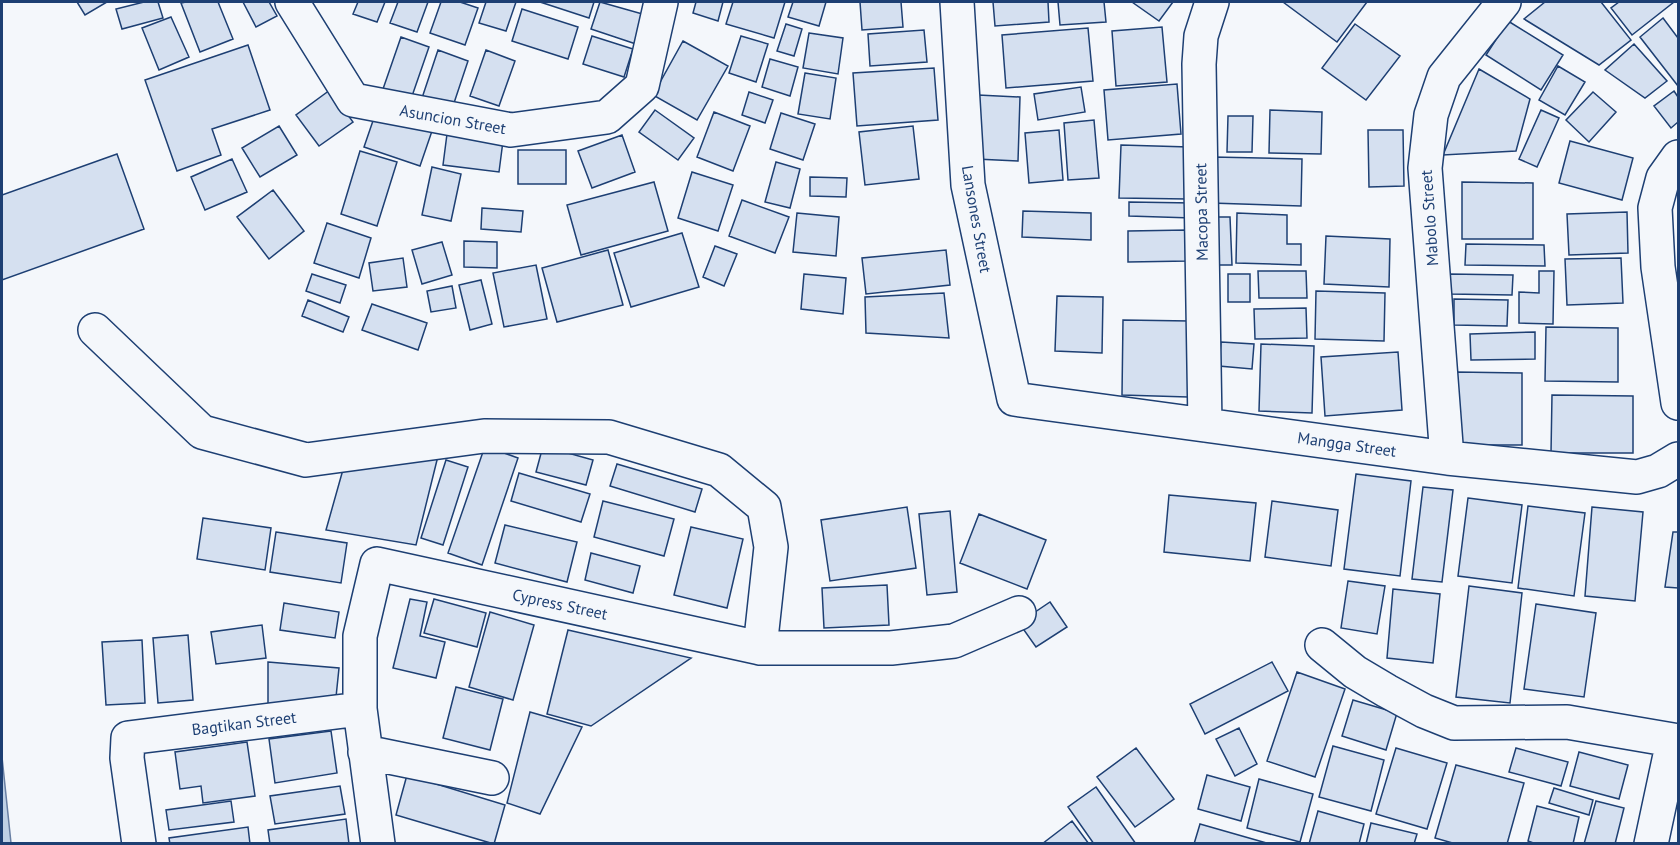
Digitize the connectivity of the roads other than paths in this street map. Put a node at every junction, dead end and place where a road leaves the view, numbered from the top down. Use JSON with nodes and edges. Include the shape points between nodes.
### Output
{"nodes":[{"id":1,"x":292,"y":2,"type":"edge"},
{"id":2,"x":661,"y":2,"type":"edge"},
{"id":3,"x":957,"y":2,"type":"edge"},
{"id":4,"x":1212,"y":2,"type":"edge"},
{"id":5,"x":1504,"y":2,"type":"edge"},
{"id":6,"x":1678,"y":157,"type":"edge"},
{"id":7,"x":95,"y":330,"type":"dead end"},
{"id":8,"x":1014,"y":399,"type":"joint"},
{"id":9,"x":1678,"y":403,"type":"edge"},
{"id":10,"x":1205,"y":425,"type":"junction"},
{"id":11,"x":1447,"y":458,"type":"junction"},
{"id":12,"x":1678,"y":459,"type":"edge"},
{"id":13,"x":1019,"y":613,"type":"dead end"},
{"id":14,"x":1322,"y":645,"type":"dead end"},
{"id":15,"x":760,"y":648,"type":"junction"},
{"id":16,"x":360,"y":709,"type":"junction"},
{"id":17,"x":1676,"y":741,"type":"edge"},
{"id":18,"x":364,"y":752,"type":"junction"},
{"id":19,"x":492,"y":778,"type":"dead end"},
{"id":20,"x":139,"y":843,"type":"edge"},
{"id":21,"x":378,"y":843,"type":"edge"},
{"id":22,"x":1651,"y":843,"type":"edge"}],
"edges":[{"from":1,"to":2,"type":"street","name":"Asuncion Street","via":[[353,100],[511,130],[607,117],[642,86]]},
{"from":3,"to":8,"type":"street","name":"Lansones Street","via":[[968,185]]},
{"from":4,"to":10,"type":"street","name":"Macopa Street","via":[[1201,36],[1199,64]]},
{"from":5,"to":11,"type":"street","name":"Mabolo Street","via":[[1444,77],[1431,115],[1425,168]]},
{"from":6,"to":9,"type":"street","via":[[1663,178],[1655,208],[1658,267]]},
{"from":7,"to":15,"type":"street","via":[[202,432],[306,460],[484,436],[609,437],[718,470],[764,507],[771,547]]},
{"from":8,"to":10,"type":"street","name":"Mangga Street"},
{"from":10,"to":11,"type":"street","name":"Mangga Street"},
{"from":11,"to":12,"type":"street","name":"Mangga Street","via":[[1637,477]]},
{"from":13,"to":15,"type":"street","name":"Cypress Street","via":[[954,641],[891,648]]},
{"from":14,"to":17,"type":"street","via":[[1387,691],[1454,723],[1567,722]]},
{"from":15,"to":16,"type":"street","name":"Cypress Street","via":[[377,564],[360,636]]},
{"from":16,"to":18,"type":"street","name":"Cypress Street"},
{"from":16,"to":20,"type":"street","name":"Bagtikan Street","via":[[128,738],[127,758]]},
{"from":17,"to":22,"type":"street"},
{"from":18,"to":19,"type":"street"},
{"from":18,"to":21,"type":"street","name":"Cypress Street"}]}
